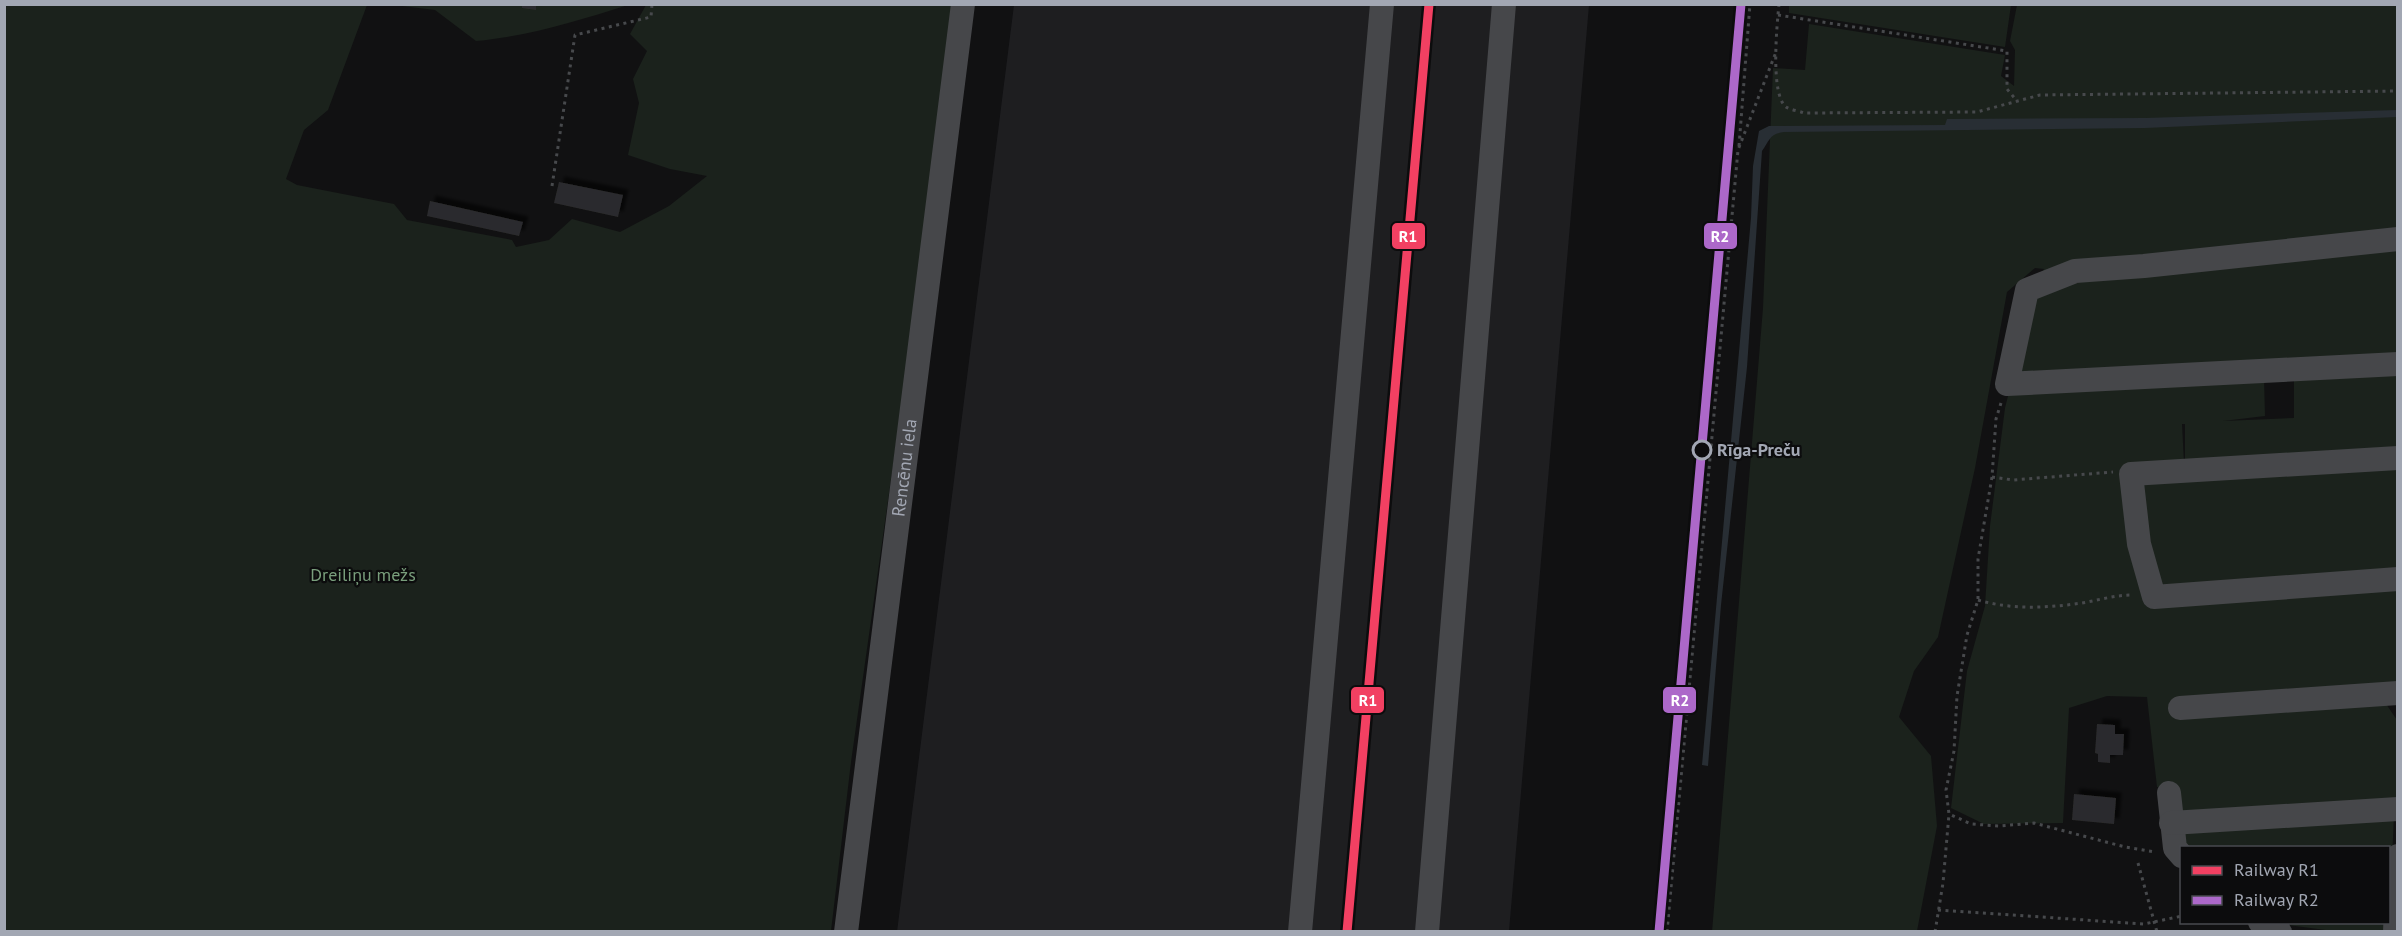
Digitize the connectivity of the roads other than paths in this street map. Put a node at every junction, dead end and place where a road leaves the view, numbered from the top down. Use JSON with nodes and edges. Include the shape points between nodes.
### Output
{"nodes":[{"id":1,"x":963,"y":4,"type":"edge"},
{"id":2,"x":1382,"y":4,"type":"edge"},
{"id":3,"x":1504,"y":4,"type":"edge"},
{"id":4,"x":2397,"y":239,"type":"edge"},
{"id":5,"x":2397,"y":364,"type":"edge"},
{"id":6,"x":2397,"y":458,"type":"edge"},
{"id":7,"x":2397,"y":579,"type":"edge"},
{"id":8,"x":2397,"y":693,"type":"edge"},
{"id":9,"x":2181,"y":708,"type":"dead end"},
{"id":10,"x":2169,"y":793,"type":"dead end"},
{"id":11,"x":2397,"y":809,"type":"edge"},
{"id":12,"x":2171,"y":823,"type":"junction"},
{"id":13,"x":2178,"y":852,"type":"edge"},
{"id":14,"x":2397,"y":856,"type":"edge"},
{"id":15,"x":2264,"y":924,"type":"edge"},
{"id":16,"x":846,"y":932,"type":"edge"},
{"id":17,"x":1300,"y":932,"type":"edge"},
{"id":18,"x":1427,"y":932,"type":"edge"},
{"id":19,"x":2280,"y":932,"type":"edge"},
{"id":20,"x":2396,"y":932,"type":"edge"}],
"edges":[{"from":1,"to":16,"type":"street","name":"Rencēnu iela"},
{"from":2,"to":17,"type":"street"},
{"from":3,"to":18,"type":"street"},
{"from":4,"to":5,"type":"street","via":[[2075,271],[2027,290],[2007,384]]},
{"from":6,"to":7,"type":"street","via":[[2131,474],[2139,544],[2154,597]]},
{"from":8,"to":9,"type":"street"},
{"from":10,"to":12,"type":"street"},
{"from":11,"to":12,"type":"street"},
{"from":12,"to":13,"type":"street"},
{"from":14,"to":20,"type":"street"},
{"from":15,"to":19,"type":"street"}]}
